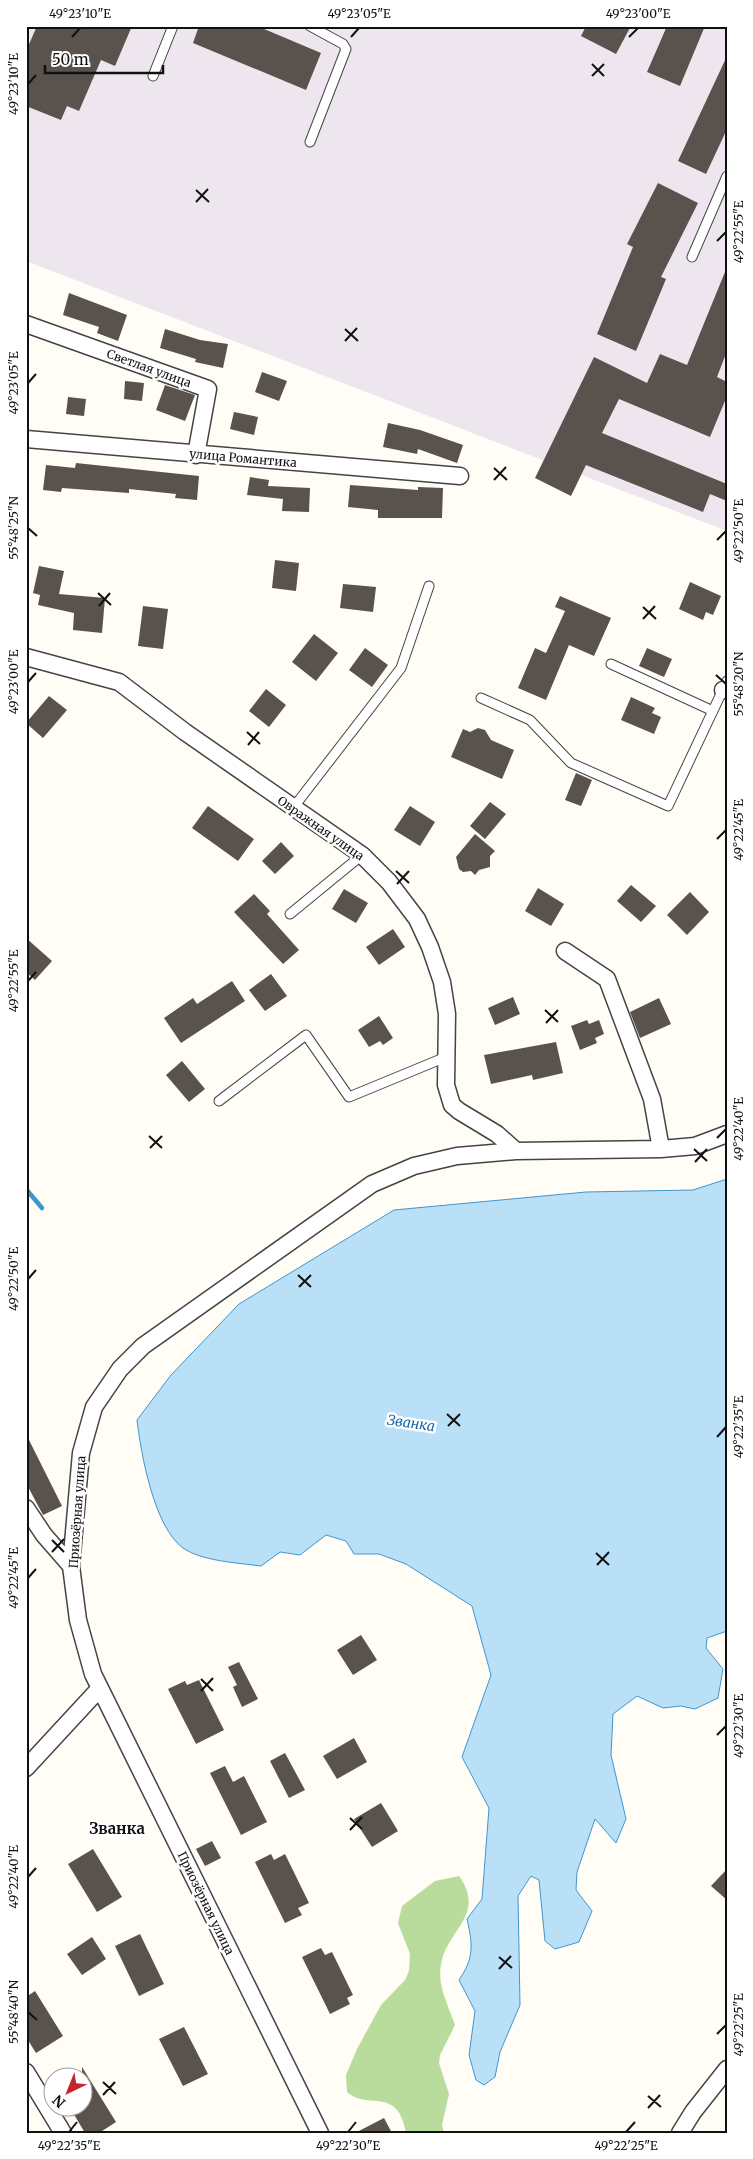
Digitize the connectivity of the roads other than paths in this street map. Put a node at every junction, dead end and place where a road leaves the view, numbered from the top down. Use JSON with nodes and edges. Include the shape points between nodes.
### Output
{"nodes":[{"id":1,"x":173,"y":26,"type":"edge"},
{"id":2,"x":310,"y":26,"type":"edge"},
{"id":3,"x":153,"y":76,"type":"dead end"},
{"id":4,"x":310,"y":142,"type":"dead end"},
{"id":5,"x":727,"y":176,"type":"edge"},
{"id":6,"x":692,"y":257,"type":"dead end"},
{"id":7,"x":26,"y":324,"type":"edge"},
{"id":8,"x":26,"y":440,"type":"edge"},
{"id":9,"x":196,"y":455,"type":"junction"},
{"id":10,"x":460,"y":476,"type":"dead end"},
{"id":11,"x":429,"y":586,"type":"dead end"},
{"id":12,"x":26,"y":658,"type":"edge"},
{"id":13,"x":611,"y":664,"type":"dead end"},
{"id":14,"x":725,"y":687,"type":"edge"},
{"id":15,"x":481,"y":698,"type":"dead end"},
{"id":16,"x":713,"y":711,"type":"junction"},
{"id":17,"x":293,"y":808,"type":"junction"},
{"id":18,"x":362,"y":855,"type":"junction"},
{"id":19,"x":290,"y":914,"type":"dead end"},
{"id":20,"x":565,"y":951,"type":"dead end"},
{"id":21,"x":446,"y":1057,"type":"junction"},
{"id":22,"x":219,"y":1101,"type":"dead end"},
{"id":23,"x":727,"y":1134,"type":"edge"},
{"id":24,"x":661,"y":1149,"type":"junction"},
{"id":25,"x":516,"y":1151,"type":"junction"},
{"id":26,"x":26,"y":1508,"type":"edge"},
{"id":27,"x":71,"y":1566,"type":"junction"},
{"id":28,"x":100,"y":1688,"type":"junction"},
{"id":29,"x":26,"y":1768,"type":"edge"},
{"id":30,"x":727,"y":2070,"type":"edge"},
{"id":31,"x":26,"y":2072,"type":"edge"},
{"id":32,"x":63,"y":2133,"type":"edge"},
{"id":33,"x":320,"y":2133,"type":"edge"},
{"id":34,"x":680,"y":2133,"type":"edge"}],
"edges":[{"from":1,"to":3,"type":"lane"},
{"from":2,"to":4,"type":"lane","via":[[343,44],[346,49]]},
{"from":5,"to":6,"type":"lane"},
{"from":7,"to":9,"type":"street","name":"Светлая улица","via":[[208,389]]},
{"from":8,"to":9,"type":"street","name":"улица Романтика"},
{"from":9,"to":10,"type":"street","name":"улица Романтика"},
{"from":11,"to":17,"type":"lane","via":[[401,668]]},
{"from":12,"to":17,"type":"street","name":"Овражная улица","via":[[119,682]]},
{"from":13,"to":16,"type":"lane"},
{"from":14,"to":16,"type":"lane"},
{"from":15,"to":16,"type":"lane","via":[[530,720],[571,763],[668,806]]},
{"from":17,"to":18,"type":"street","name":"Овражная улица"},
{"from":18,"to":19,"type":"lane"},
{"from":18,"to":21,"type":"street","name":"Овражная улица","via":[[389,882],[430,946],[442,982],[447,1014]]},
{"from":20,"to":24,"type":"street","via":[[607,979],[652,1099]]},
{"from":21,"to":22,"type":"lane","via":[[349,1097],[306,1035]]},
{"from":21,"to":25,"type":"street","name":"Овражная улица","via":[[446,1085],[452,1104]]},
{"from":23,"to":24,"type":"street","name":"Приозёрная улица","via":[[695,1146]]},
{"from":24,"to":25,"type":"street","name":"Приозёрная улица"},
{"from":25,"to":27,"type":"street","name":"Приозёрная улица","via":[[457,1156],[414,1166],[372,1184],[143,1346],[120,1369],[94,1407],[81,1453]]},
{"from":26,"to":27,"type":"street"},
{"from":27,"to":28,"type":"street","name":"Приозёрная улица","via":[[78,1620]]},
{"from":28,"to":29,"type":"street"},
{"from":28,"to":33,"type":"street","name":"Приозёрная улица"},
{"from":30,"to":34,"type":"street"},
{"from":31,"to":32,"type":"street"}]}
